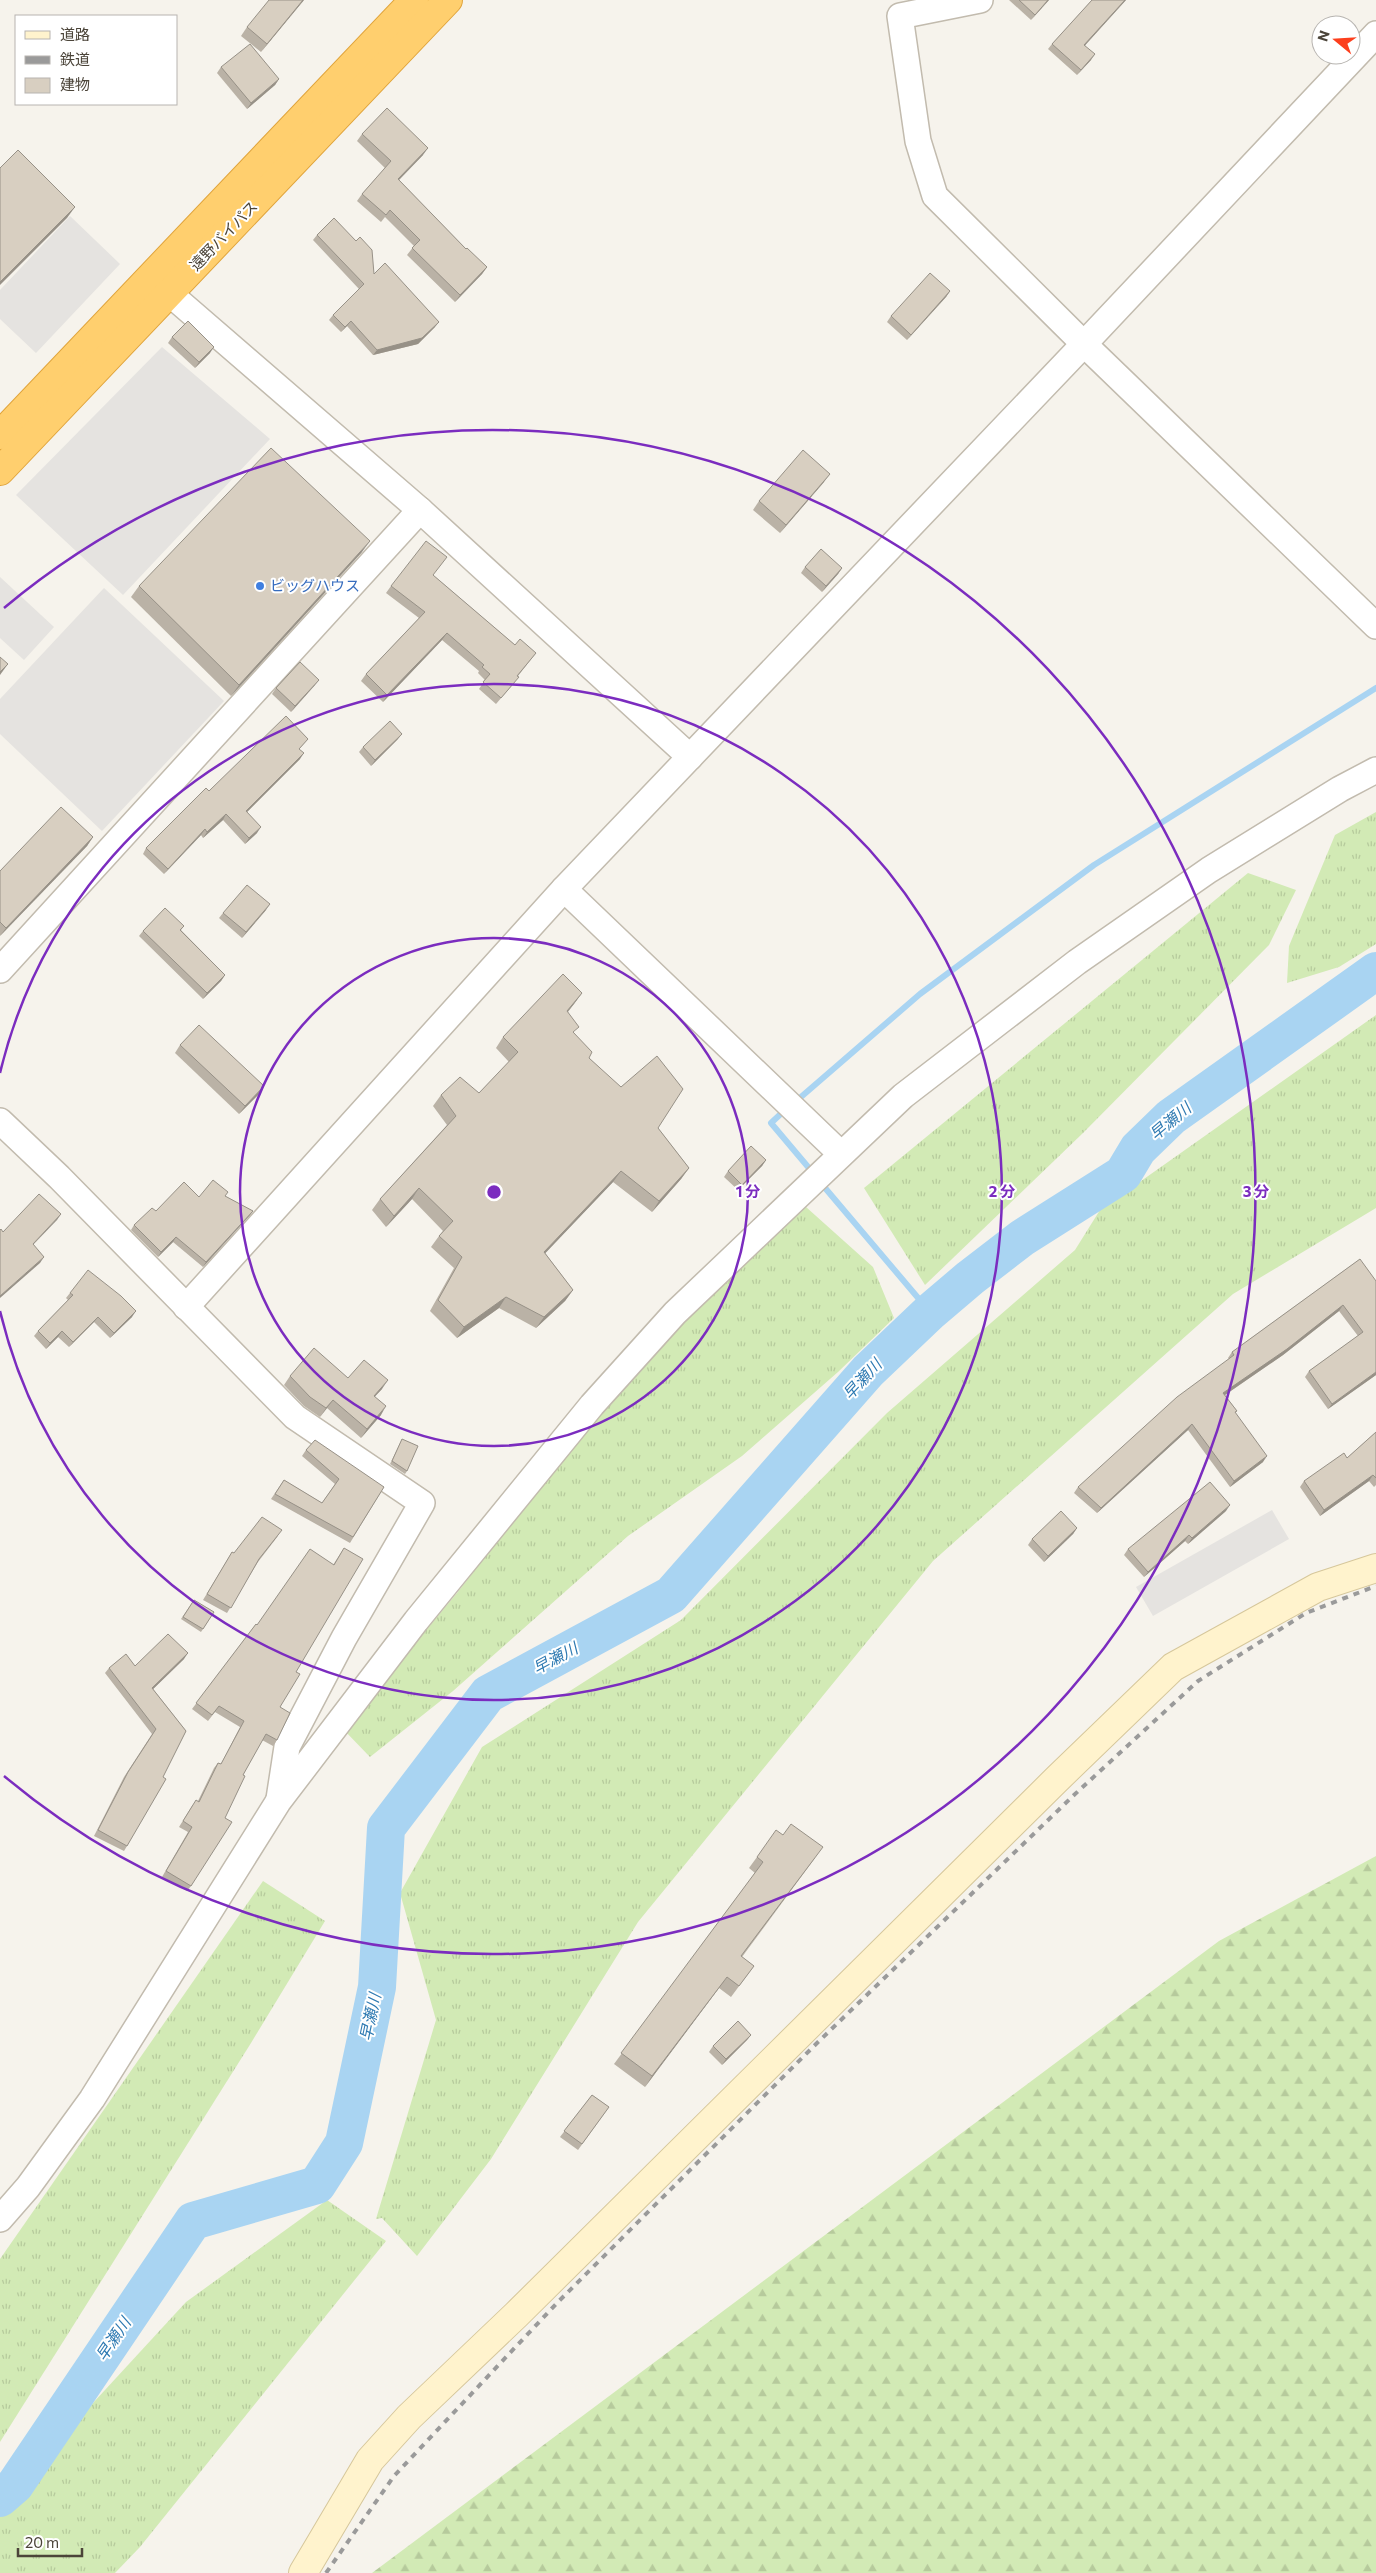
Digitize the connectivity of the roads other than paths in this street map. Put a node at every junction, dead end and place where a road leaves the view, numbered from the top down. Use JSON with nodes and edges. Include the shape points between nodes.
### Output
{"nodes":[{"id":1,"x":414,"y":0,"type":"edge"},
{"id":2,"x":448,"y":0,"type":"edge"},
{"id":3,"x":980,"y":0,"type":"edge"},
{"id":4,"x":1376,"y":34,"type":"edge"},
{"id":5,"x":169,"y":294,"type":"junction"},
{"id":6,"x":1084,"y":344,"type":"junction"},
{"id":7,"x":0,"y":435,"type":"edge"},
{"id":8,"x":0,"y":471,"type":"edge"},
{"id":9,"x":420,"y":510,"type":"junction"},
{"id":10,"x":1376,"y":626,"type":"edge"},
{"id":11,"x":690,"y":757,"type":"junction"},
{"id":12,"x":1376,"y":770,"type":"edge"},
{"id":13,"x":564,"y":889,"type":"junction"},
{"id":14,"x":0,"y":970,"type":"edge"},
{"id":15,"x":0,"y":1121,"type":"edge"},
{"id":16,"x":841,"y":1154,"type":"junction"},
{"id":17,"x":186,"y":1307,"type":"junction"},
{"id":18,"x":1376,"y":1568,"type":"edge"},
{"id":19,"x":278,"y":1802,"type":"junction"},
{"id":20,"x":0,"y":2219,"type":"edge"},
{"id":21,"x":303,"y":2573,"type":"edge"}],
"edges":[{"from":1,"to":7,"type":"highway","name":"遠野バイパス"},
{"from":2,"to":5,"type":"highway","name":"遠野バイパス"},
{"from":3,"to":6,"type":"street","via":[[900,16],[918,141],[935,196]]},
{"from":4,"to":6,"type":"street"},
{"from":5,"to":8,"type":"highway","name":"遠野バイパス"},
{"from":5,"to":9,"type":"street"},
{"from":6,"to":10,"type":"street"},
{"from":6,"to":11,"type":"street"},
{"from":9,"to":11,"type":"street"},
{"from":9,"to":14,"type":"street"},
{"from":11,"to":13,"type":"street"},
{"from":12,"to":16,"type":"street","via":[[1209,870],[1077,962],[903,1096]]},
{"from":13,"to":16,"type":"street"},
{"from":13,"to":17,"type":"street"},
{"from":15,"to":17,"type":"street"},
{"from":16,"to":19,"type":"street","via":[[675,1313],[592,1405],[416,1621]]},
{"from":17,"to":19,"type":"street","via":[[295,1417],[422,1503],[344,1638],[288,1747]]},
{"from":18,"to":21,"type":"street","via":[[1318,1587],[1173,1667],[409,2417],[370,2460]]},
{"from":19,"to":20,"type":"street","via":[[92,2099],[28,2187]]}]}
